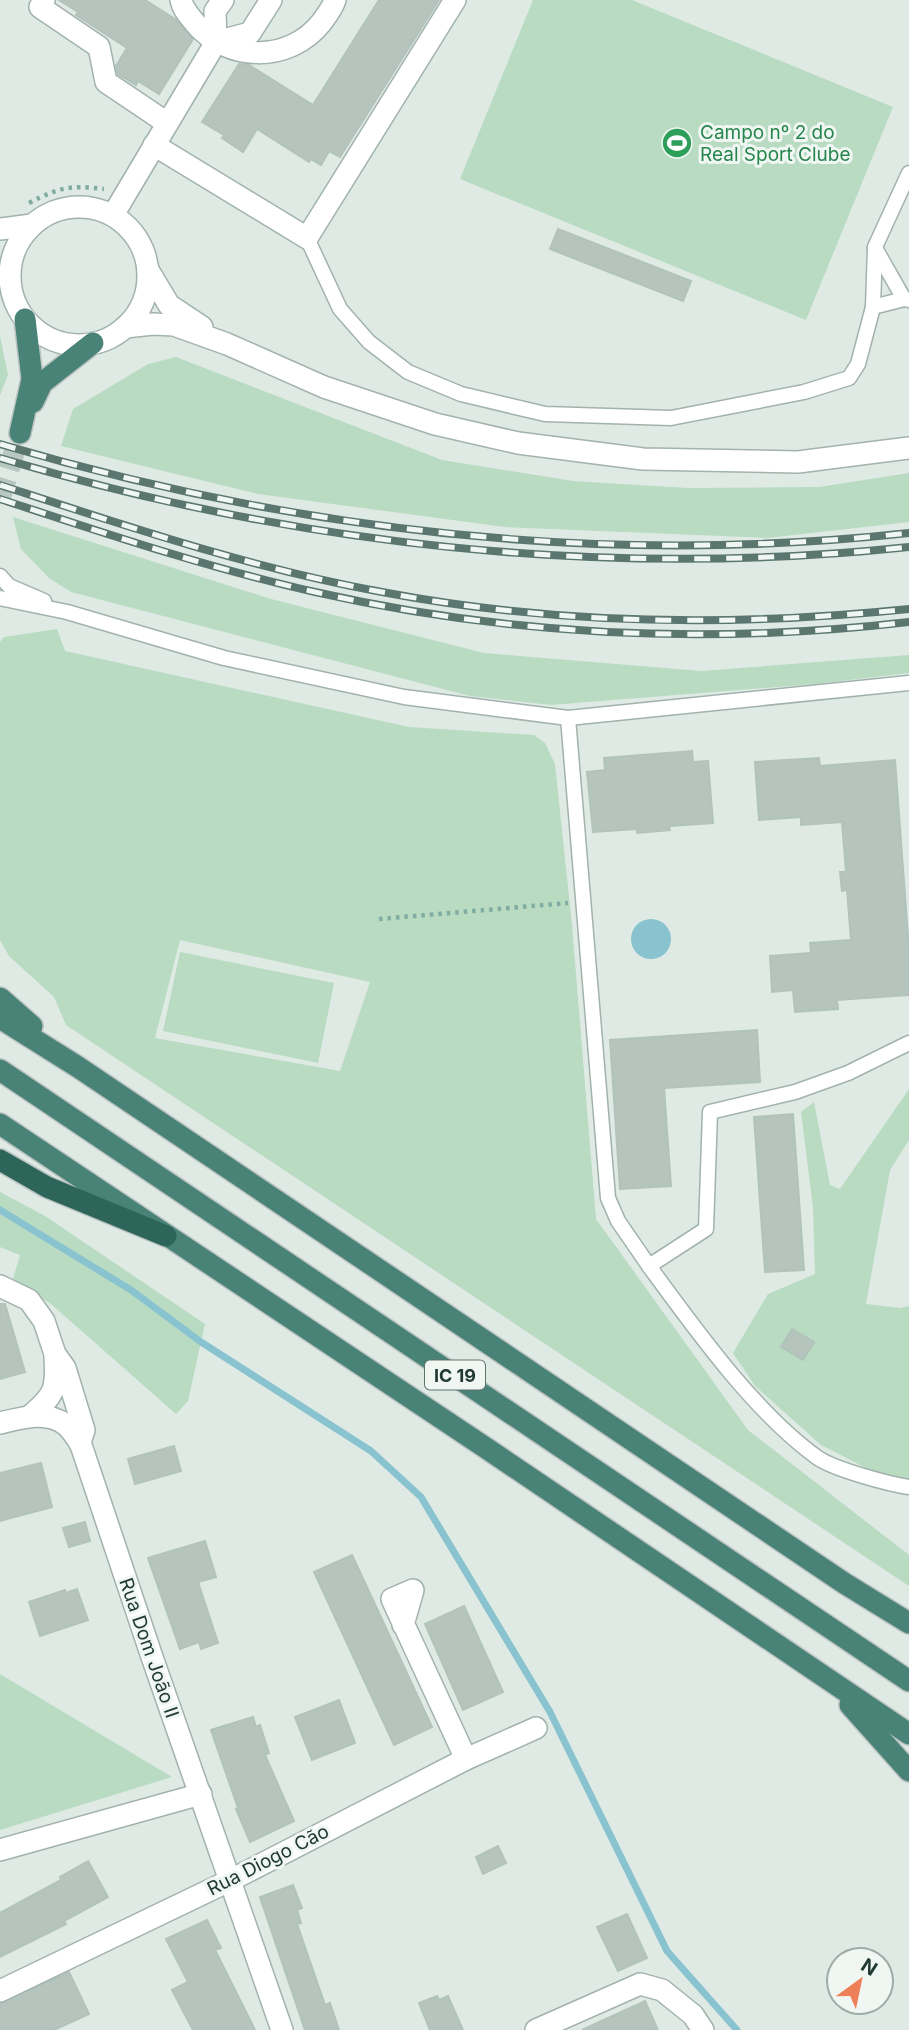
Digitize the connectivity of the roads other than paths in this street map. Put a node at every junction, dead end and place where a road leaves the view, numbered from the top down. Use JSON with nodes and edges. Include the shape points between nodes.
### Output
{"nodes":[{"id":1,"x":44,"y":0,"type":"edge"},
{"id":2,"x":181,"y":0,"type":"edge"},
{"id":3,"x":223,"y":0,"type":"edge"},
{"id":4,"x":271,"y":0,"type":"edge"},
{"id":5,"x":335,"y":0,"type":"edge"},
{"id":6,"x":455,"y":0,"type":"edge"},
{"id":7,"x":216,"y":42,"type":"junction"},
{"id":8,"x":167,"y":123,"type":"junction"},
{"id":9,"x":154,"y":145,"type":"junction"},
{"id":10,"x":909,"y":173,"type":"edge"},
{"id":11,"x":29,"y":215,"type":"junction"},
{"id":12,"x":113,"y":215,"type":"junction"},
{"id":13,"x":0,"y":229,"type":"edge"},
{"id":14,"x":307,"y":238,"type":"junction"},
{"id":15,"x":874,"y":247,"type":"junction"},
{"id":16,"x":148,"y":270,"type":"junction"},
{"id":17,"x":0,"y":282,"type":"edge"},
{"id":18,"x":906,"y":299,"type":"edge"},
{"id":19,"x":873,"y":307,"type":"junction"},
{"id":20,"x":22,"y":314,"type":"junction"},
{"id":21,"x":125,"y":327,"type":"junction"},
{"id":22,"x":93,"y":344,"type":"junction"},
{"id":23,"x":227,"y":344,"type":"junction"},
{"id":24,"x":909,"y":448,"type":"edge"},
{"id":25,"x":0,"y":576,"type":"edge"},
{"id":26,"x":0,"y":598,"type":"edge"},
{"id":27,"x":67,"y":612,"type":"junction"},
{"id":28,"x":909,"y":682,"type":"edge"},
{"id":29,"x":568,"y":718,"type":"junction"},
{"id":30,"x":0,"y":998,"type":"edge"},
{"id":31,"x":0,"y":1018,"type":"edge"},
{"id":32,"x":909,"y":1043,"type":"edge"},
{"id":33,"x":78,"y":1067,"type":"junction"},
{"id":34,"x":0,"y":1070,"type":"edge"},
{"id":35,"x":0,"y":1124,"type":"edge"},
{"id":36,"x":0,"y":1160,"type":"edge"},
{"id":37,"x":166,"y":1236,"type":"junction"},
{"id":38,"x":649,"y":1266,"type":"junction"},
{"id":39,"x":0,"y":1286,"type":"edge"},
{"id":40,"x":55,"y":1354,"type":"junction"},
{"id":41,"x":30,"y":1416,"type":"junction"},
{"id":42,"x":0,"y":1423,"type":"edge"},
{"id":43,"x":80,"y":1443,"type":"junction"},
{"id":44,"x":909,"y":1487,"type":"edge"},
{"id":45,"x":844,"y":1583,"type":"junction"},
{"id":46,"x":909,"y":1623,"type":"edge"},
{"id":47,"x":403,"y":1625,"type":"dead end"},
{"id":48,"x":909,"y":1640,"type":"edge"},
{"id":49,"x":825,"y":1678,"type":"junction"},
{"id":50,"x":909,"y":1681,"type":"edge"},
{"id":51,"x":536,"y":1728,"type":"dead end"},
{"id":52,"x":909,"y":1734,"type":"edge"},
{"id":53,"x":466,"y":1759,"type":"junction"},
{"id":54,"x":909,"y":1771,"type":"edge"},
{"id":55,"x":201,"y":1794,"type":"junction"},
{"id":56,"x":0,"y":1850,"type":"edge"},
{"id":57,"x":231,"y":1880,"type":"junction"},
{"id":58,"x":0,"y":1992,"type":"edge"},
{"id":59,"x":282,"y":2030,"type":"edge"},
{"id":60,"x":536,"y":2030,"type":"edge"},
{"id":61,"x":703,"y":2030,"type":"edge"}],
"edges":[{"from":1,"to":8,"type":"street","via":[[40,7],[99,47],[106,82]]},
{"from":2,"to":7,"type":"street","via":[[205,35]]},
{"from":3,"to":7,"type":"street","via":[[215,11]]},
{"from":4,"to":7,"type":"street","via":[[250,33]]},
{"from":5,"to":7,"type":"street","via":[[315,30],[294,46],[255,54]]},
{"from":6,"to":14,"type":"street"},
{"from":7,"to":8,"type":"street"},
{"from":8,"to":9,"type":"street"},
{"from":9,"to":12,"type":"street"},
{"from":9,"to":14,"type":"street"},
{"from":10,"to":15,"type":"lane"},
{"from":11,"to":12,"type":"street","via":[[92,207]]},
{"from":11,"to":13,"type":"street"},
{"from":11,"to":20,"type":"street","via":[[10,264],[11,287]]},
{"from":12,"to":16,"type":"street","via":[[143,248]]},
{"from":14,"to":19,"type":"lane","via":[[340,309],[369,342],[408,372],[461,394],[545,414],[671,418],[804,392],[849,378],[858,364]]},
{"from":15,"to":18,"type":"lane"},
{"from":15,"to":19,"type":"lane"},
{"from":16,"to":21,"type":"street","via":[[146,292]]},
{"from":16,"to":23,"type":"street","via":[[169,305]]},
{"from":17,"to":20,"type":"street"},
{"from":18,"to":19,"type":"lane"},
{"from":20,"to":22,"type":"street","via":[[39,332],[56,341]]},
{"from":20,"to":22,"type":"highway","via":[[32,379],[21,430],[42,383]]},
{"from":21,"to":22,"type":"street"},
{"from":21,"to":23,"type":"street","via":[[174,325]]},
{"from":23,"to":24,"type":"street","via":[[324,387],[435,424],[518,443],[643,459],[798,462]]},
{"from":25,"to":27,"type":"lane","via":[[9,586]]},
{"from":26,"to":27,"type":"lane"},
{"from":27,"to":29,"type":"lane","via":[[224,658],[404,697]]},
{"from":28,"to":29,"type":"lane"},
{"from":29,"to":38,"type":"lane","via":[[608,1198],[618,1222]]},
{"from":30,"to":33,"type":"highway"},
{"from":31,"to":33,"type":"highway"},
{"from":32,"to":38,"type":"lane","via":[[795,1092],[710,1112],[706,1229]]},
{"from":33,"to":45,"type":"highway"},
{"from":34,"to":50,"type":"highway","number":"IC 19"},
{"from":35,"to":37,"type":"highway","number":"IC 19"},
{"from":36,"to":37,"type":"highway","via":[[47,1186]]},
{"from":37,"to":49,"type":"highway","number":"IC 19"},
{"from":38,"to":44,"type":"lane","via":[[764,1410],[820,1459]]},
{"from":39,"to":40,"type":"street","name":"Rua Dom João II","via":[[37,1309]]},
{"from":40,"to":41,"type":"street","via":[[56,1381],[49,1400]]},
{"from":40,"to":43,"type":"street","name":"Rua Dom João II","via":[[65,1367],[84,1430]]},
{"from":41,"to":42,"type":"street"},
{"from":41,"to":43,"type":"street","via":[[49,1417],[66,1425]]},
{"from":43,"to":55,"type":"street","name":"Rua Dom João II"},
{"from":45,"to":46,"type":"highway"},
{"from":45,"to":48,"type":"highway"},
{"from":47,"to":53,"type":"street"},
{"from":49,"to":52,"type":"highway","number":"IC 19"},
{"from":49,"to":54,"type":"highway"},
{"from":51,"to":53,"type":"street","name":"Rua Diogo Cão"},
{"from":53,"to":57,"type":"street","name":"Rua Diogo Cão"},
{"from":55,"to":56,"type":"street"},
{"from":55,"to":57,"type":"street","name":"Rua Dom João II"},
{"from":57,"to":58,"type":"street","name":"Rua Diogo Cão"},
{"from":57,"to":59,"type":"street","name":"Rua Dom João II"},
{"from":60,"to":61,"type":"street","via":[[640,1984],[662,1990],[693,2015]]}]}
